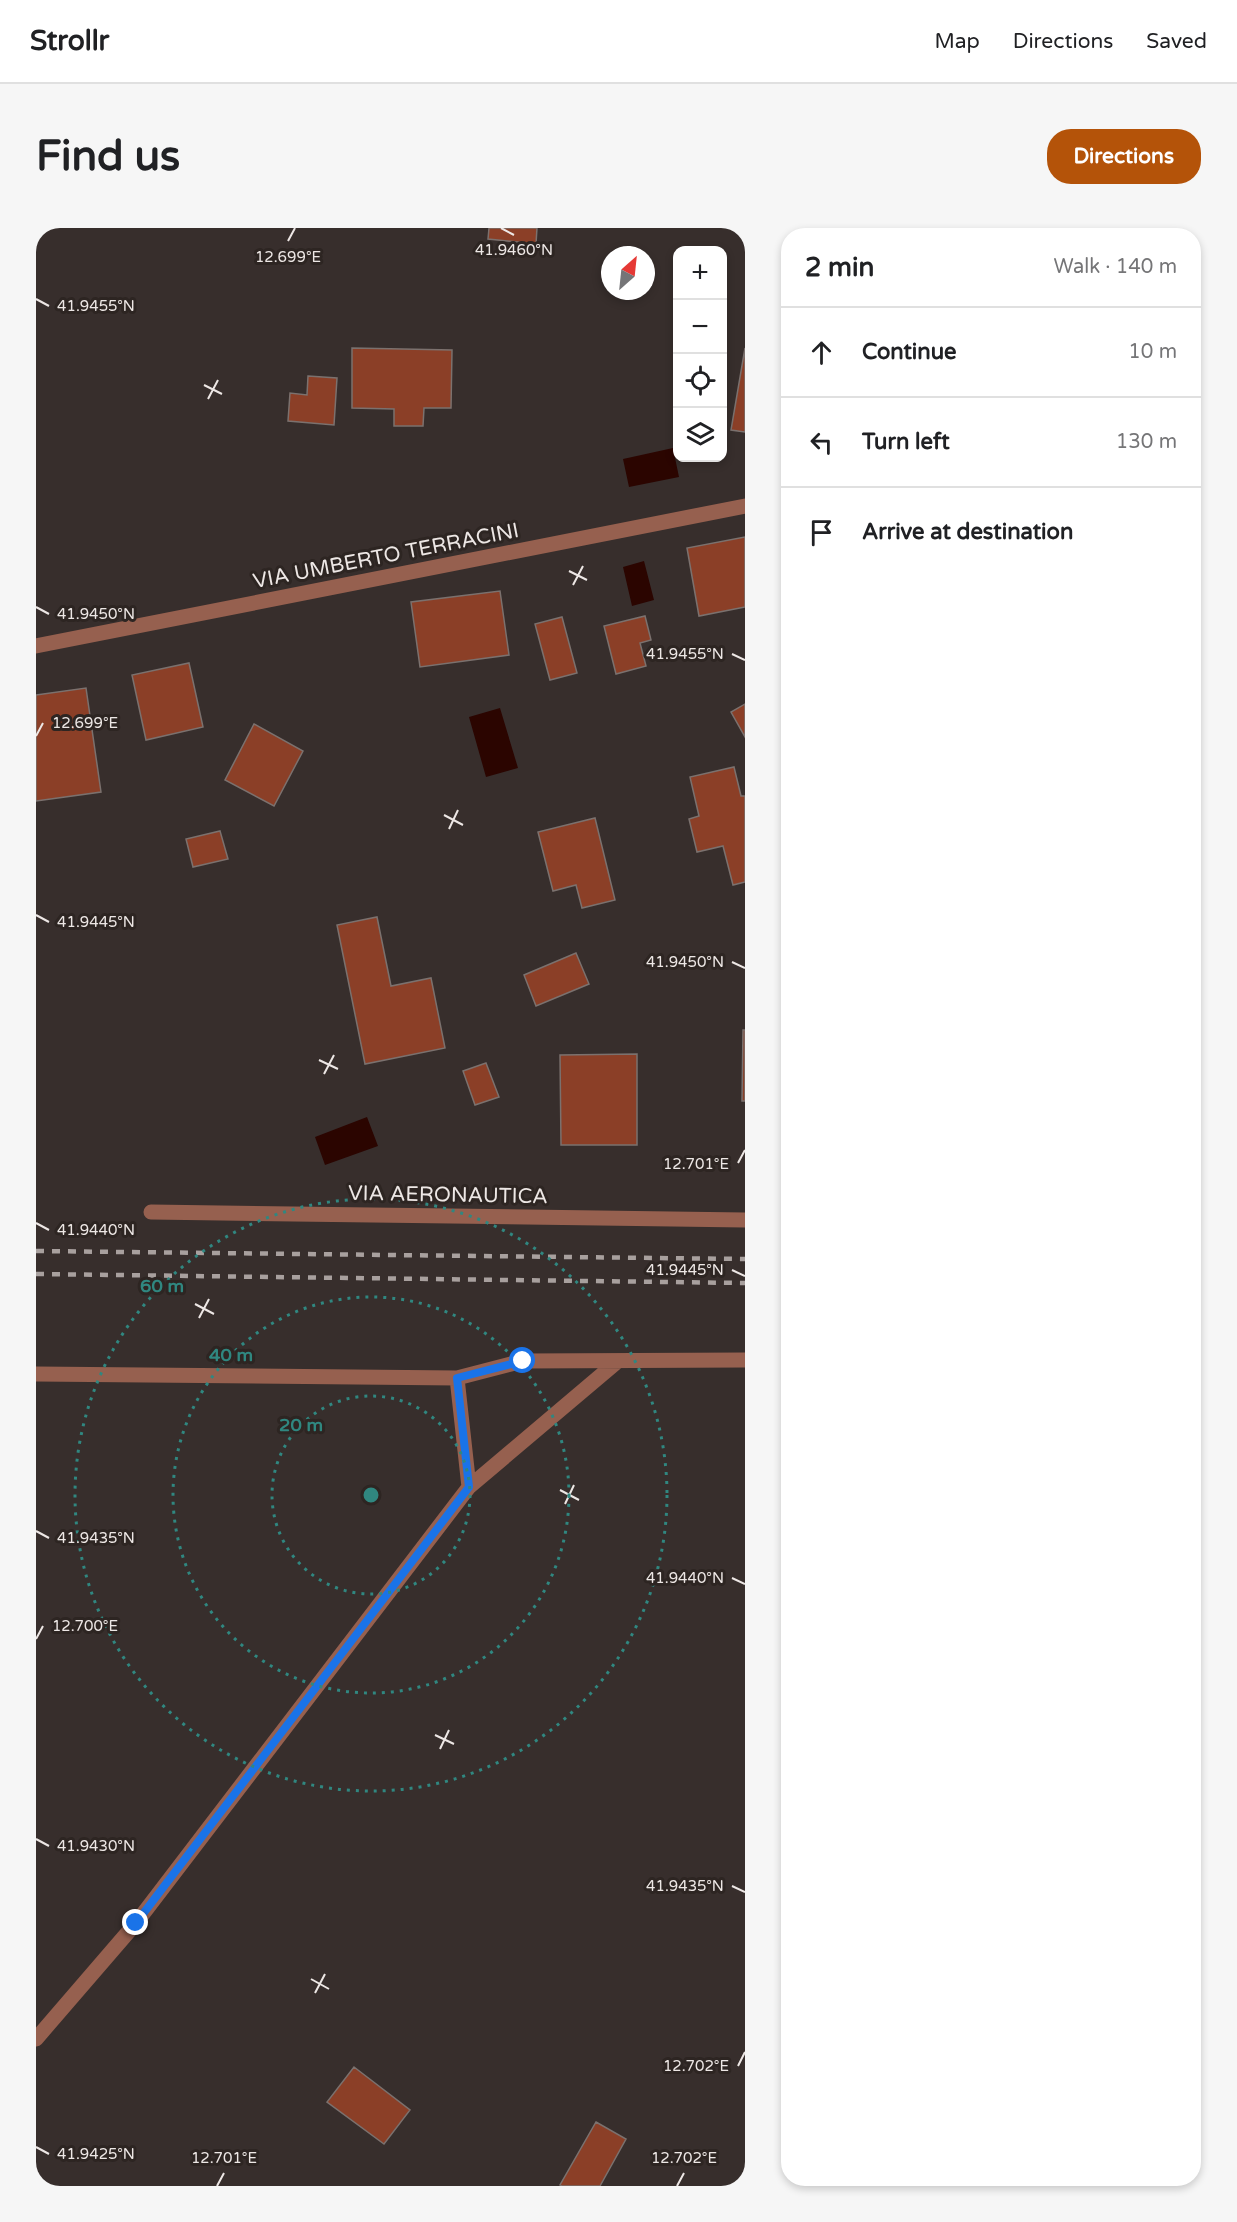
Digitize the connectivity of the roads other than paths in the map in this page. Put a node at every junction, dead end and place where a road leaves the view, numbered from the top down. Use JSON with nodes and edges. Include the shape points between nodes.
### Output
{"nodes":[{"id":1,"x":745,"y":506,"type":"edge"},
{"id":2,"x":36,"y":646,"type":"edge"},
{"id":3,"x":151,"y":1212,"type":"dead end"},
{"id":4,"x":745,"y":1220,"type":"edge"},
{"id":5,"x":745,"y":1360,"type":"edge"},
{"id":6,"x":618,"y":1361,"type":"junction"},
{"id":7,"x":36,"y":1374,"type":"edge"},
{"id":8,"x":457,"y":1378,"type":"junction"},
{"id":9,"x":469,"y":1487,"type":"junction"},
{"id":10,"x":36,"y":2038,"type":"edge"}],
"edges":[{"from":1,"to":2,"type":"street","name":"VIA UMBERTO TERRACINI"},
{"from":3,"to":4,"type":"street","name":"VIA AERONAUTICA"},
{"from":5,"to":6,"type":"street"},
{"from":6,"to":8,"type":"street","via":[[523,1361]]},
{"from":6,"to":9,"type":"street"},
{"from":7,"to":8,"type":"street"},
{"from":8,"to":9,"type":"street"},
{"from":9,"to":10,"type":"street","via":[[136,1923]]}]}
